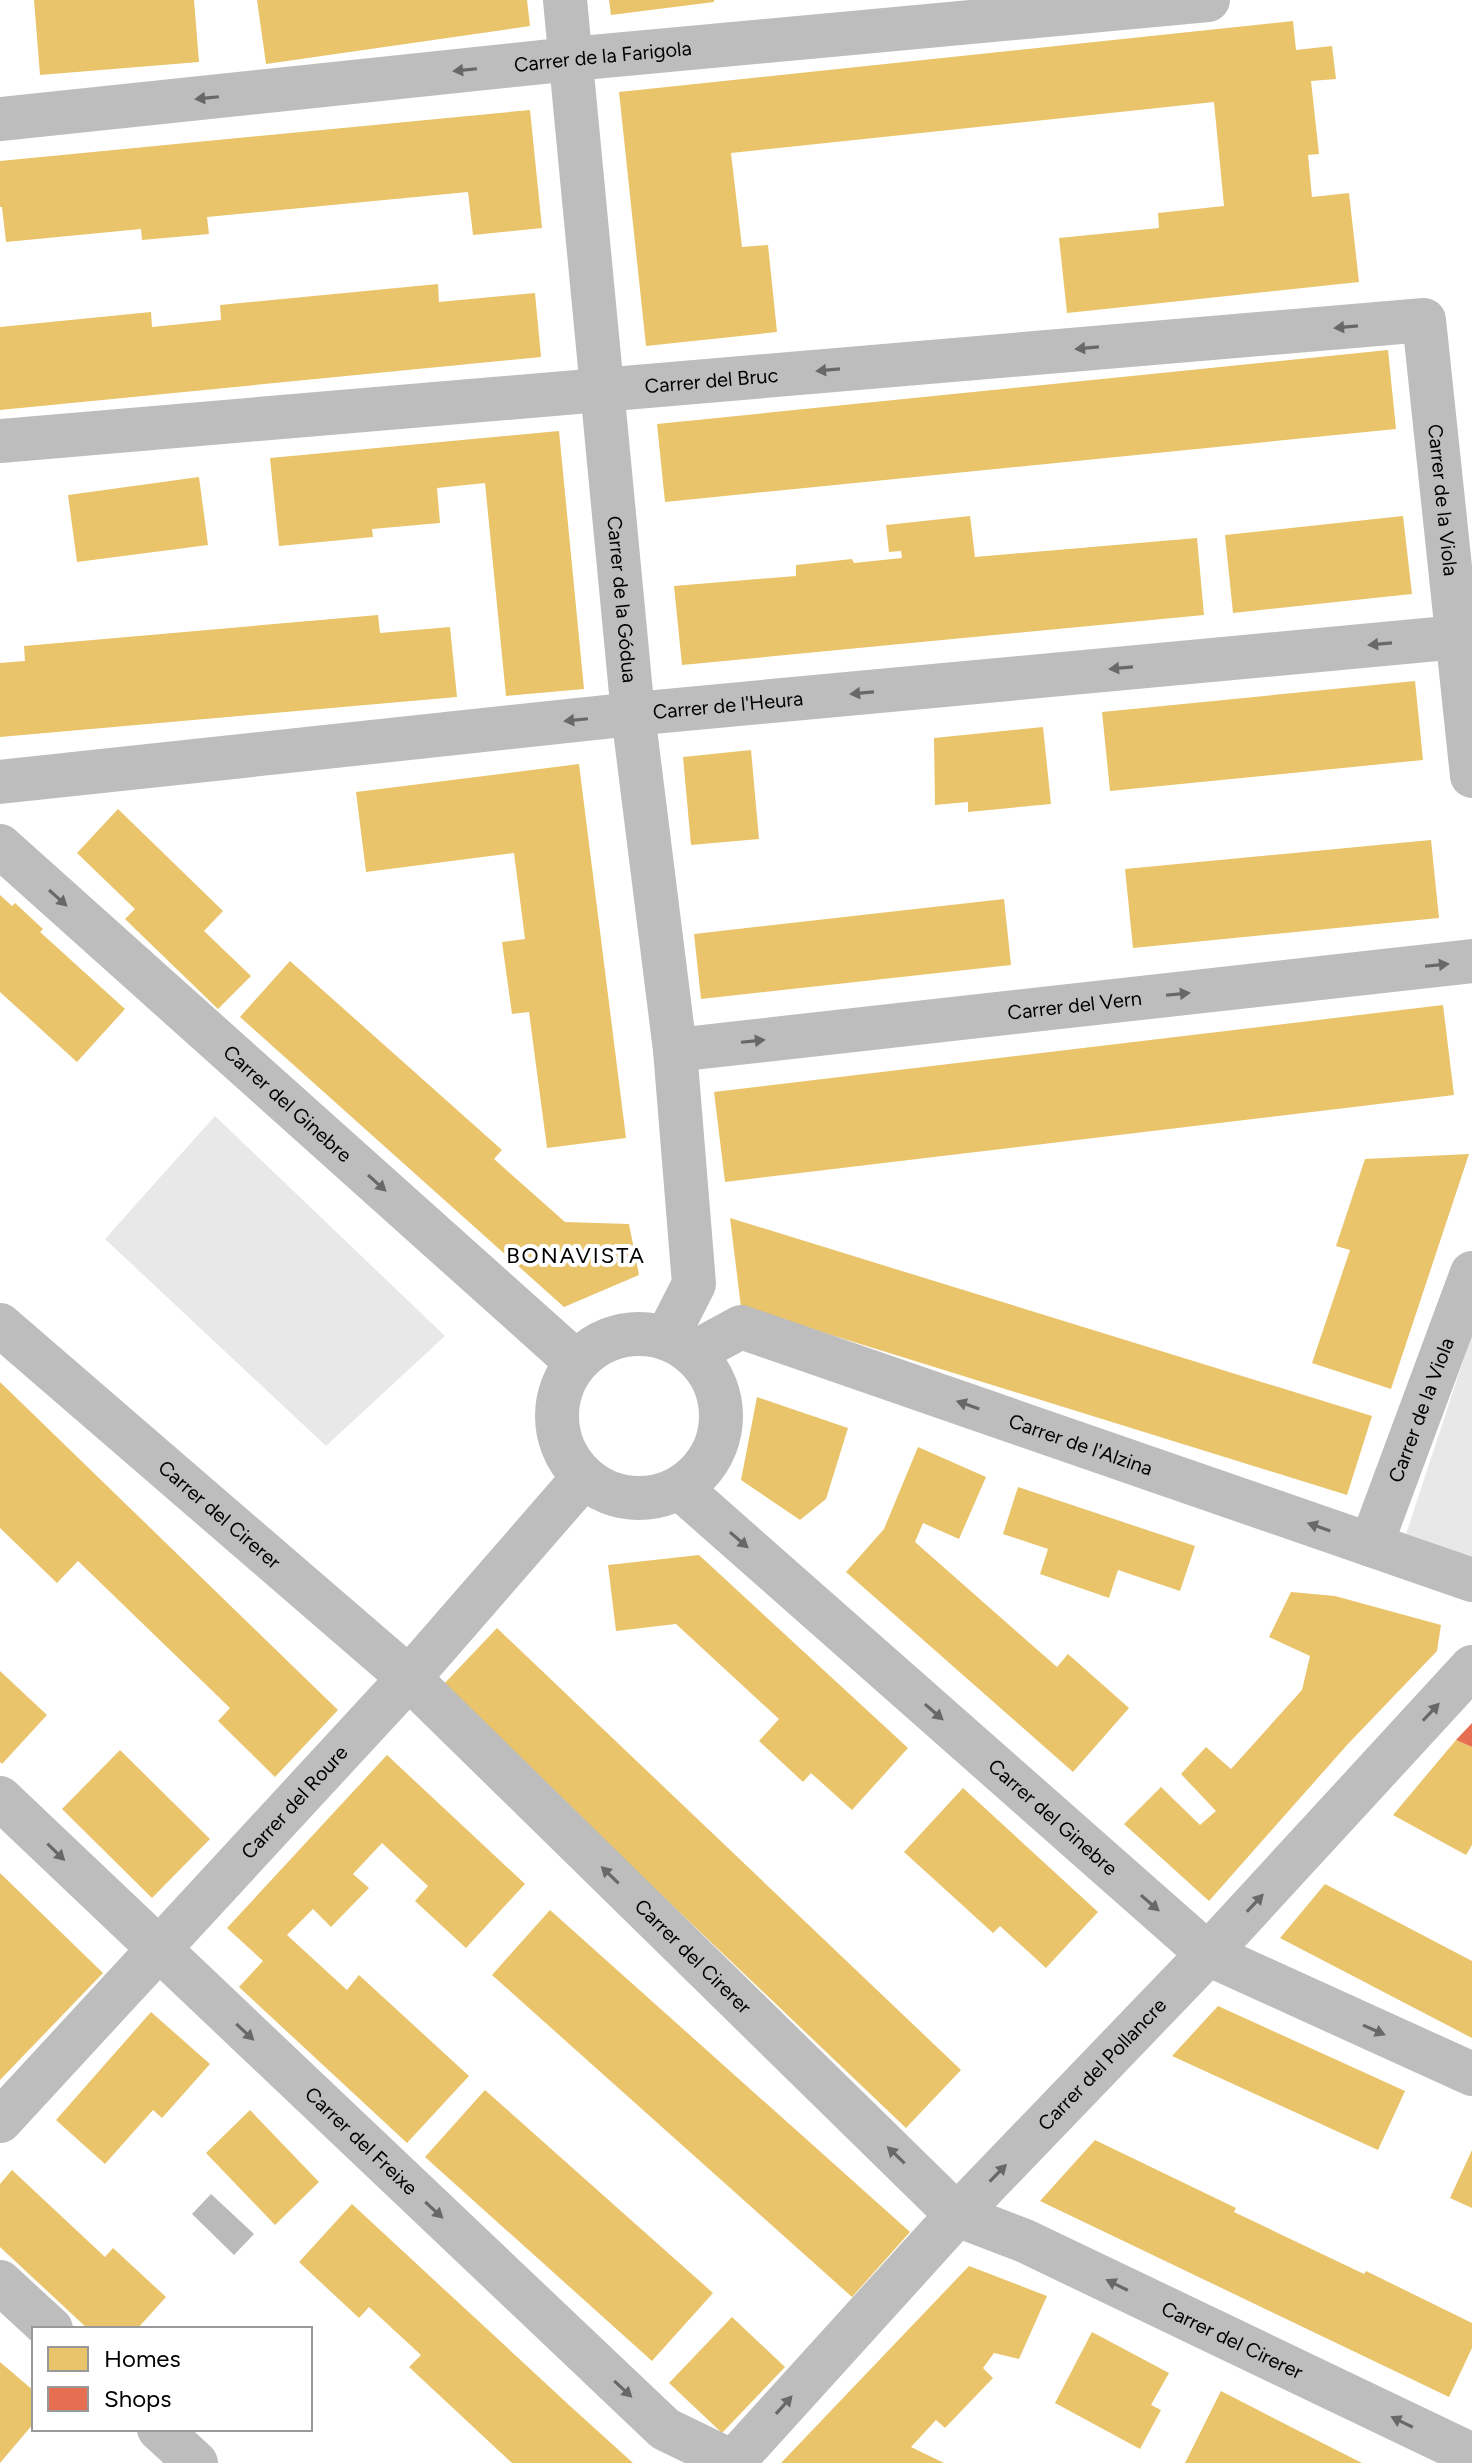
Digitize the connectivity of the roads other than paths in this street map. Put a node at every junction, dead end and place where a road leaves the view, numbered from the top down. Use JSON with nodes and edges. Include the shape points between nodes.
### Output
{"nodes":[{"id":1,"x":565,"y":0,"type":"edge"},
{"id":2,"x":1208,"y":0,"type":"edge"},
{"id":3,"x":571,"y":59,"type":"junction"},
{"id":4,"x":0,"y":119,"type":"edge"},
{"id":5,"x":1424,"y":320,"type":"joint"},
{"id":6,"x":603,"y":389,"type":"junction"},
{"id":7,"x":0,"y":441,"type":"edge"},
{"id":8,"x":1458,"y":637,"type":"junction"},
{"id":9,"x":633,"y":714,"type":"junction"},
{"id":10,"x":1472,"y":776,"type":"edge"},
{"id":11,"x":0,"y":782,"type":"edge"},
{"id":12,"x":0,"y":846,"type":"edge"},
{"id":13,"x":1472,"y":961,"type":"edge"},
{"id":14,"x":675,"y":1050,"type":"junction"},
{"id":15,"x":1472,"y":1273,"type":"edge"},
{"id":16,"x":0,"y":1325,"type":"edge"},
{"id":17,"x":680,"y":1345,"type":"junction"},
{"id":18,"x":575,"y":1361,"type":"junction"},
{"id":19,"x":583,"y":1478,"type":"junction"},
{"id":20,"x":681,"y":1489,"type":"junction"},
{"id":21,"x":1371,"y":1545,"type":"junction"},
{"id":22,"x":1472,"y":1580,"type":"edge"},
{"id":23,"x":1472,"y":1667,"type":"edge"},
{"id":24,"x":409,"y":1678,"type":"junction"},
{"id":25,"x":0,"y":1798,"type":"edge"},
{"id":26,"x":157,"y":1949,"type":"junction"},
{"id":27,"x":1208,"y":1954,"type":"junction"},
{"id":28,"x":1472,"y":2074,"type":"edge"},
{"id":29,"x":0,"y":2121,"type":"edge"},
{"id":30,"x":957,"y":2215,"type":"junction"},
{"id":31,"x":0,"y":2282,"type":"edge"},
{"id":32,"x":49,"y":2327,"type":"edge"},
{"id":33,"x":161,"y":2431,"type":"edge"},
{"id":34,"x":1468,"y":2453,"type":"edge"},
{"id":35,"x":196,"y":2463,"type":"edge"},
{"id":36,"x":733,"y":2463,"type":"edge"}],
"edges":[{"from":1,"to":3,"type":"street","name":"Carrer de la Gódua"},
{"from":2,"to":3,"type":"street","name":"Carrer de la Farigola"},
{"from":3,"to":4,"type":"street","name":"Carrer de la Farigola","one_way":true},
{"from":3,"to":6,"type":"street","name":"Carrer de la Gódua"},
{"from":5,"to":6,"type":"street","name":"Carrer del Bruc","one_way":true},
{"from":5,"to":8,"type":"street","name":"Carrer de la Viola"},
{"from":6,"to":7,"type":"street","name":"Carrer del Bruc"},
{"from":6,"to":9,"type":"street","name":"Carrer de la Gódua"},
{"from":8,"to":9,"type":"street","name":"Carrer de l'Heura","one_way":true},
{"from":8,"to":10,"type":"street","name":"Carrer de la Viola"},
{"from":9,"to":11,"type":"street","name":"Carrer de l'Heura","one_way":true},
{"from":9,"to":14,"type":"street","name":"Carrer de la Gódua"},
{"from":12,"to":18,"type":"street","name":"Carrer del Ginebre","one_way":true},
{"from":14,"to":13,"type":"street","name":"Carrer del Vern","one_way":true},
{"from":14,"to":17,"type":"street","name":"Carrer de la Gódua","via":[[694,1284]]},
{"from":15,"to":21,"type":"street","name":"Carrer de la Viola"},
{"from":16,"to":24,"type":"street","name":"Carrer del Cirerer"},
{"from":17,"to":18,"type":"street","via":[[617,1335]]},
{"from":17,"to":20,"type":"street","via":[[716,1385],[722,1424],[709,1461]]},
{"from":21,"to":17,"type":"street","name":"Carrer de l'Alzina","one_way":true,"via":[[741,1327]]},
{"from":18,"to":19,"type":"street","via":[[556,1399],[558,1442]]},
{"from":19,"to":20,"type":"street","via":[[613,1496],[648,1500]]},
{"from":19,"to":24,"type":"street","name":"Carrer del Roure"},
{"from":20,"to":27,"type":"street","name":"Carrer del Ginebre","one_way":true},
{"from":21,"to":22,"type":"street","name":"Carrer de l'Alzina"},
{"from":27,"to":23,"type":"street","name":"Carrer del Pollancre","one_way":true},
{"from":24,"to":26,"type":"street","name":"Carrer del Roure"},
{"from":30,"to":24,"type":"street","name":"Carrer del Cirerer","one_way":true},
{"from":25,"to":26,"type":"street","name":"Carrer del Freixe","one_way":true},
{"from":26,"to":29,"type":"street","name":"Carrer del Roure"},
{"from":26,"to":36,"type":"street","name":"Carrer del Freixe","one_way":true,"via":[[665,2429]]},
{"from":27,"to":28,"type":"street","name":"Carrer del Ginebre","one_way":true},
{"from":30,"to":27,"type":"street","name":"Carrer del Pollancre","one_way":true},
{"from":34,"to":30,"type":"street","name":"Carrer del Cirerer","one_way":true,"via":[[1025,2241]]},
{"from":36,"to":30,"type":"street","name":"Carrer del Pollancre","one_way":true},
{"from":31,"to":32,"type":"street"},
{"from":33,"to":35,"type":"street"}]}
